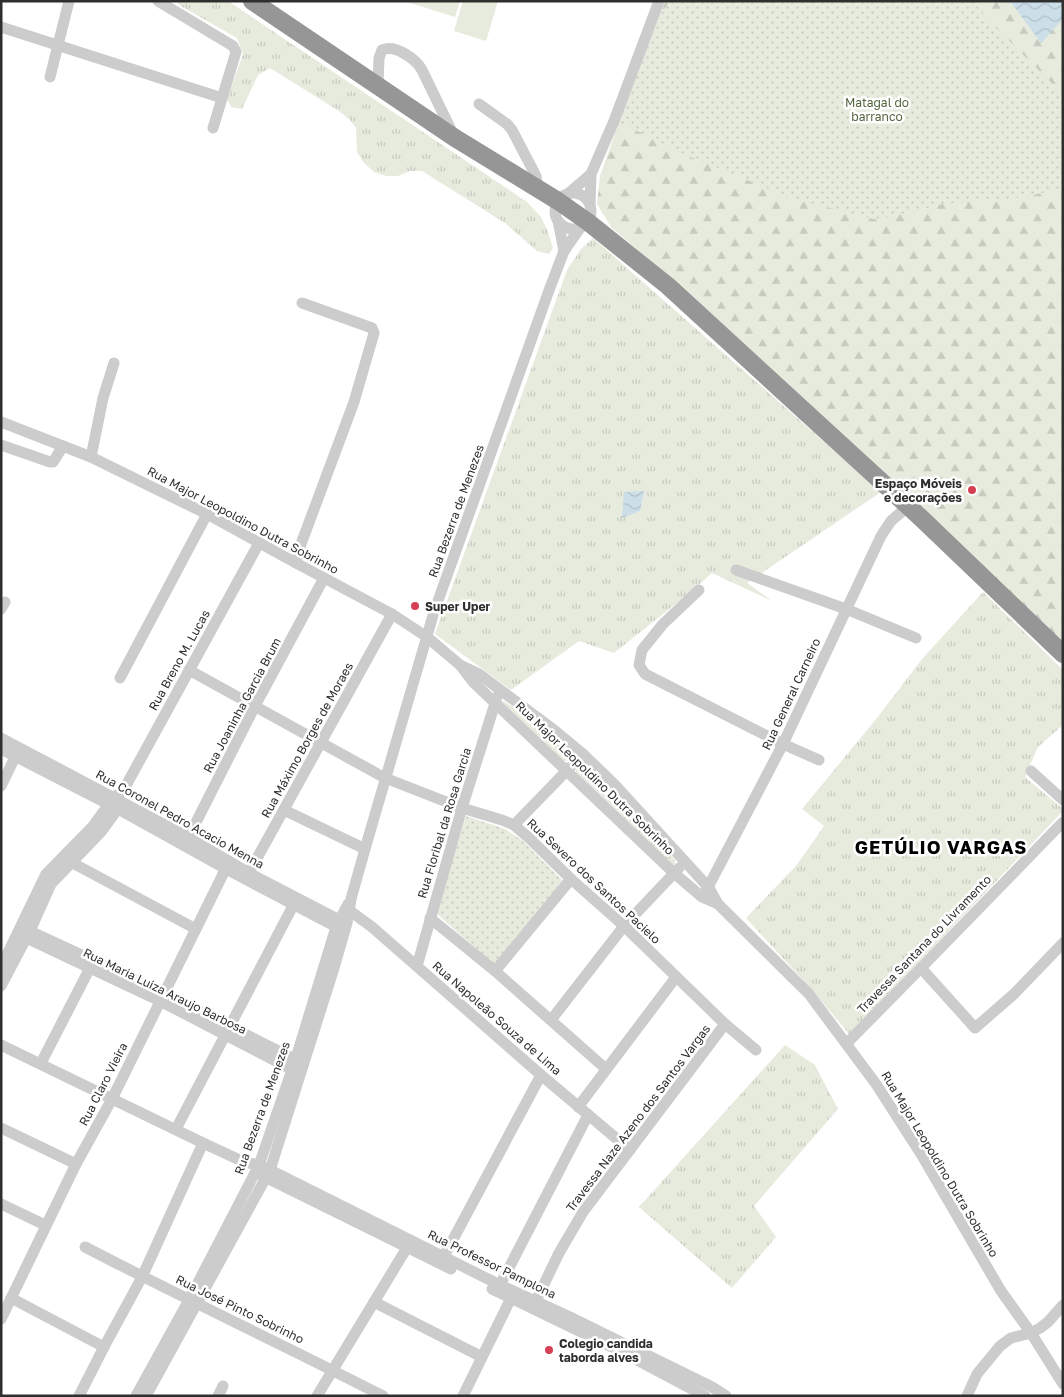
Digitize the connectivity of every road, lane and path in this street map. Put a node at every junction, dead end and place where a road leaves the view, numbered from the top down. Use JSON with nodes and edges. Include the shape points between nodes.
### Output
{"nodes":[{"id":1,"x":69,"y":1,"type":"edge"},
{"id":2,"x":158,"y":1,"type":"edge"},
{"id":3,"x":252,"y":1,"type":"edge"},
{"id":4,"x":660,"y":1,"type":"edge"},
{"id":5,"x":1,"y":27,"type":"edge"},
{"id":6,"x":58,"y":46,"type":"junction"},
{"id":7,"x":50,"y":77,"type":"dead end"},
{"id":8,"x":378,"y":85,"type":"junction"},
{"id":9,"x":222,"y":98,"type":"junction"},
{"id":10,"x":479,"y":104,"type":"dead end"},
{"id":11,"x":212,"y":128,"type":"dead end"},
{"id":12,"x":455,"y":138,"type":"junction"},
{"id":13,"x":591,"y":174,"type":"junction"},
{"id":14,"x":538,"y":189,"type":"junction"},
{"id":15,"x":563,"y":197,"type":"junction"},
{"id":16,"x":590,"y":204,"type":"junction"},
{"id":17,"x":558,"y":221,"type":"junction"},
{"id":18,"x":584,"y":225,"type":"junction"},
{"id":19,"x":564,"y":251,"type":"junction"},
{"id":20,"x":302,"y":303,"type":"dead end"},
{"id":21,"x":114,"y":363,"type":"dead end"},
{"id":22,"x":1,"y":422,"type":"edge"},
{"id":23,"x":17,"y":428,"type":"junction"},
{"id":24,"x":5,"y":446,"type":"edge"},
{"id":25,"x":63,"y":446,"type":"junction"},
{"id":26,"x":91,"y":457,"type":"junction"},
{"id":27,"x":906,"y":507,"type":"junction"},
{"id":28,"x":207,"y":514,"type":"junction"},
{"id":29,"x":259,"y":543,"type":"junction"},
{"id":30,"x":296,"y":564,"type":"junction"},
{"id":31,"x":736,"y":570,"type":"dead end"},
{"id":32,"x":324,"y":578,"type":"junction"},
{"id":33,"x":699,"y":590,"type":"dead end"},
{"id":34,"x":846,"y":610,"type":"junction"},
{"id":35,"x":392,"y":614,"type":"junction"},
{"id":36,"x":427,"y":636,"type":"junction"},
{"id":37,"x":916,"y":638,"type":"dead end"},
{"id":38,"x":1063,"y":654,"type":"edge"},
{"id":39,"x":460,"y":665,"type":"junction"},
{"id":40,"x":189,"y":670,"type":"junction"},
{"id":41,"x":120,"y":678,"type":"dead end"},
{"id":42,"x":500,"y":690,"type":"junction"},
{"id":43,"x":495,"y":702,"type":"junction"},
{"id":44,"x":256,"y":706,"type":"junction"},
{"id":45,"x":1,"y":738,"type":"edge"},
{"id":46,"x":322,"y":742,"type":"junction"},
{"id":47,"x":783,"y":744,"type":"junction"},
{"id":48,"x":1,"y":749,"type":"edge"},
{"id":49,"x":18,"y":752,"type":"junction"},
{"id":50,"x":583,"y":754,"type":"junction"},
{"id":51,"x":818,"y":760,"type":"dead end"},
{"id":52,"x":567,"y":771,"type":"junction"},
{"id":53,"x":1031,"y":771,"type":"dead end"},
{"id":54,"x":385,"y":778,"type":"junction"},
{"id":55,"x":1,"y":786,"type":"edge"},
{"id":56,"x":1063,"y":800,"type":"edge"},
{"id":57,"x":118,"y":801,"type":"junction"},
{"id":58,"x":462,"y":808,"type":"junction"},
{"id":59,"x":284,"y":810,"type":"junction"},
{"id":60,"x":1063,"y":822,"type":"edge"},
{"id":61,"x":514,"y":825,"type":"junction"},
{"id":62,"x":186,"y":841,"type":"junction"},
{"id":63,"x":365,"y":849,"type":"junction"},
{"id":64,"x":67,"y":860,"type":"junction"},
{"id":65,"x":685,"y":861,"type":"junction"},
{"id":66,"x":228,"y":866,"type":"junction"},
{"id":67,"x":674,"y":872,"type":"junction"},
{"id":68,"x":247,"y":876,"type":"junction"},
{"id":69,"x":571,"y":879,"type":"junction"},
{"id":70,"x":706,"y":892,"type":"junction"},
{"id":71,"x":295,"y":902,"type":"junction"},
{"id":72,"x":349,"y":906,"type":"junction"},
{"id":73,"x":430,"y":918,"type":"junction"},
{"id":74,"x":341,"y":925,"type":"junction"},
{"id":75,"x":624,"y":926,"type":"junction"},
{"id":76,"x":196,"y":929,"type":"junction"},
{"id":77,"x":24,"y":933,"type":"junction"},
{"id":78,"x":1063,"y":943,"type":"edge"},
{"id":79,"x":92,"y":965,"type":"junction"},
{"id":80,"x":417,"y":966,"type":"junction"},
{"id":81,"x":1,"y":967,"type":"edge"},
{"id":82,"x":921,"y":968,"type":"junction"},
{"id":83,"x":495,"y":971,"type":"junction"},
{"id":84,"x":676,"y":977,"type":"junction"},
{"id":85,"x":1,"y":986,"type":"edge"},
{"id":86,"x":162,"y":997,"type":"junction"},
{"id":87,"x":551,"y":1020,"type":"junction"},
{"id":88,"x":725,"y":1024,"type":"junction"},
{"id":89,"x":228,"y":1031,"type":"junction"},
{"id":90,"x":847,"y":1043,"type":"junction"},
{"id":91,"x":1,"y":1045,"type":"edge"},
{"id":92,"x":756,"y":1050,"type":"dead end"},
{"id":93,"x":41,"y":1063,"type":"junction"},
{"id":94,"x":298,"y":1067,"type":"junction"},
{"id":95,"x":606,"y":1068,"type":"junction"},
{"id":96,"x":541,"y":1076,"type":"junction"},
{"id":97,"x":112,"y":1099,"type":"junction"},
{"id":98,"x":578,"y":1107,"type":"junction"},
{"id":99,"x":588,"y":1115,"type":"junction"},
{"id":100,"x":1,"y":1128,"type":"edge"},
{"id":101,"x":176,"y":1130,"type":"junction"},
{"id":102,"x":203,"y":1144,"type":"junction"},
{"id":103,"x":630,"y":1150,"type":"junction"},
{"id":104,"x":76,"y":1164,"type":"junction"},
{"id":105,"x":263,"y":1172,"type":"junction"},
{"id":106,"x":1,"y":1204,"type":"edge"},
{"id":107,"x":45,"y":1225,"type":"junction"},
{"id":108,"x":409,"y":1244,"type":"junction"},
{"id":109,"x":84,"y":1247,"type":"dead end"},
{"id":110,"x":442,"y":1260,"type":"junction"},
{"id":111,"x":142,"y":1277,"type":"junction"},
{"id":112,"x":498,"y":1288,"type":"junction"},
{"id":113,"x":513,"y":1295,"type":"junction"},
{"id":114,"x":12,"y":1298,"type":"junction"},
{"id":115,"x":193,"y":1302,"type":"junction"},
{"id":116,"x":374,"y":1302,"type":"junction"},
{"id":117,"x":534,"y":1305,"type":"junction"},
{"id":118,"x":1063,"y":1305,"type":"edge"},
{"id":119,"x":1,"y":1319,"type":"edge"},
{"id":120,"x":1031,"y":1333,"type":"junction"},
{"id":121,"x":616,"y":1344,"type":"junction"},
{"id":122,"x":104,"y":1347,"type":"junction"},
{"id":123,"x":482,"y":1357,"type":"junction"},
{"id":124,"x":157,"y":1366,"type":"junction"},
{"id":125,"x":333,"y":1370,"type":"junction"},
{"id":126,"x":1063,"y":1384,"type":"edge"},
{"id":127,"x":79,"y":1396,"type":"edge"},
{"id":128,"x":136,"y":1396,"type":"edge"},
{"id":129,"x":146,"y":1396,"type":"edge"},
{"id":130,"x":317,"y":1396,"type":"edge"},
{"id":131,"x":383,"y":1396,"type":"edge"},
{"id":132,"x":463,"y":1396,"type":"edge"},
{"id":133,"x":705,"y":1396,"type":"edge"},
{"id":134,"x":726,"y":1396,"type":"edge"},
{"id":135,"x":966,"y":1396,"type":"edge"}],
"edges":[{"from":1,"to":6,"type":"street"},
{"from":2,"to":9,"type":"street","via":[[233,46],[236,52]]},
{"from":3,"to":8,"type":"highway"},
{"from":4,"to":13,"type":"street"},
{"from":5,"to":6,"type":"street"},
{"from":6,"to":7,"type":"street"},
{"from":6,"to":9,"type":"street"},
{"from":8,"to":12,"type":"highway"},
{"from":8,"to":12,"type":"street","via":[[382,50],[393,48],[410,57],[420,65]]},
{"from":9,"to":11,"type":"street"},
{"from":10,"to":14,"type":"street","via":[[512,130],[536,176]]},
{"from":12,"to":14,"type":"highway"},
{"from":13,"to":15,"type":"street"},
{"from":13,"to":16,"type":"street"},
{"from":14,"to":15,"type":"highway"},
{"from":15,"to":16,"type":"street","via":[[575,193]]},
{"from":15,"to":17,"type":"street","via":[[555,207]]},
{"from":15,"to":18,"type":"highway"},
{"from":16,"to":18,"type":"street","via":[[591,210]]},
{"from":17,"to":18,"type":"street","via":[[562,226],[574,229]]},
{"from":17,"to":19,"type":"street"},
{"from":18,"to":19,"type":"street","name":"Rua Bezerra de Menezes"},
{"from":18,"to":27,"type":"highway","via":[[668,286]]},
{"from":19,"to":36,"type":"street","name":"Rua Bezerra de Menezes"},
{"from":20,"to":30,"type":"street","via":[[372,328],[374,333],[354,402]]},
{"from":21,"to":26,"type":"street"},
{"from":22,"to":23,"type":"street","name":"Rua Major Leopoldino Dutra Sobrinho"},
{"from":23,"to":24,"type":"street"},
{"from":23,"to":25,"type":"street","name":"Rua Major Leopoldino Dutra Sobrinho"},
{"from":24,"to":25,"type":"street","via":[[50,462]]},
{"from":25,"to":26,"type":"street","name":"Rua Major Leopoldino Dutra Sobrinho"},
{"from":26,"to":28,"type":"street","name":"Rua Major Leopoldino Dutra Sobrinho"},
{"from":27,"to":34,"type":"street","name":"Rua General Carneiro","via":[[881,536]]},
{"from":27,"to":38,"type":"highway"},
{"from":28,"to":29,"type":"street","name":"Rua Major Leopoldino Dutra Sobrinho"},
{"from":28,"to":41,"type":"street"},
{"from":29,"to":30,"type":"street","name":"Rua Major Leopoldino Dutra Sobrinho"},
{"from":29,"to":40,"type":"street","name":"Rua Breno M. Lucas"},
{"from":30,"to":32,"type":"street","name":"Rua Major Leopoldino Dutra Sobrinho"},
{"from":31,"to":34,"type":"street"},
{"from":32,"to":35,"type":"street","name":"Rua Major Leopoldino Dutra Sobrinho"},
{"from":32,"to":44,"type":"street","name":"Rua Joaninha Garcia Brum"},
{"from":33,"to":47,"type":"street","via":[[663,624],[642,650],[639,665],[645,674]]},
{"from":34,"to":37,"type":"street"},
{"from":34,"to":47,"type":"street","name":"Rua General Carneiro"},
{"from":35,"to":36,"type":"street","name":"Rua Major Leopoldino Dutra Sobrinho"},
{"from":35,"to":46,"type":"street","name":"Rua Máximo Borges de Moraes"},
{"from":36,"to":39,"type":"street","name":"Rua Major Leopoldino Dutra Sobrinho"},
{"from":36,"to":54,"type":"street","name":"Rua Bezerra de Menezes"},
{"from":39,"to":42,"type":"street","name":"Rua Major Leopoldino Dutra Sobrinho"},
{"from":39,"to":43,"type":"street","name":"Rua Major Leopoldino Dutra Sobrinho"},
{"from":40,"to":44,"type":"street","name":"Rua Severo dos Santos Pacielo"},
{"from":40,"to":57,"type":"street","name":"Rua Breno M. Lucas"},
{"from":42,"to":43,"type":"street","name":"Rua Floribal da Rosa Garcia"},
{"from":42,"to":50,"type":"street","name":"Rua Major Leopoldino Dutra Sobrinho"},
{"from":43,"to":52,"type":"street","name":"Rua Major Leopoldino Dutra Sobrinho"},
{"from":43,"to":58,"type":"street","name":"Rua Floribal da Rosa Garcia"},
{"from":44,"to":46,"type":"street","name":"Rua Severo dos Santos Pacielo"},
{"from":44,"to":62,"type":"street","name":"Rua Joaninha Garcia Brum"},
{"from":45,"to":49,"type":"street","name":"Rua Coronel Pedro Acacio Menna"},
{"from":46,"to":54,"type":"street","name":"Rua Severo dos Santos Pacielo"},
{"from":46,"to":59,"type":"street","name":"Rua Máximo Borges de Moraes"},
{"from":47,"to":51,"type":"street"},
{"from":47,"to":70,"type":"street","name":"Rua General Carneiro"},
{"from":48,"to":49,"type":"street","name":"Rua Coronel Pedro Acacio Menna"},
{"from":49,"to":55,"type":"street"},
{"from":49,"to":57,"type":"street","name":"Rua Coronel Pedro Acacio Menna"},
{"from":50,"to":52,"type":"street"},
{"from":50,"to":65,"type":"street","name":"Rua Major Leopoldino Dutra Sobrinho"},
{"from":52,"to":61,"type":"street"},
{"from":52,"to":67,"type":"street","name":"Rua Major Leopoldino Dutra Sobrinho"},
{"from":53,"to":56,"type":"street"},
{"from":54,"to":58,"type":"street","name":"Rua Severo dos Santos Pacielo"},
{"from":54,"to":63,"type":"street","name":"Rua Bezerra de Menezes"},
{"from":57,"to":62,"type":"street","name":"Rua Coronel Pedro Acacio Menna"},
{"from":57,"to":64,"type":"street","name":"Rua Breno M. Lucas"},
{"from":58,"to":61,"type":"street","name":"Rua Severo dos Santos Pacielo"},
{"from":58,"to":73,"type":"street","name":"Rua Floribal da Rosa Garcia"},
{"from":59,"to":63,"type":"street"},
{"from":59,"to":68,"type":"street","name":"Rua Máximo Borges de Moraes"},
{"from":60,"to":82,"type":"street","name":"Travessa Santana do Livramento"},
{"from":61,"to":69,"type":"street","name":"Rua Severo dos Santos Pacielo"},
{"from":62,"to":66,"type":"street","name":"Rua Coronel Pedro Acacio Menna"},
{"from":63,"to":72,"type":"street","name":"Rua Bezerra de Menezes"},
{"from":64,"to":76,"type":"street"},
{"from":64,"to":77,"type":"street","name":"Rua Breno M. Lucas"},
{"from":65,"to":67,"type":"street"},
{"from":65,"to":70,"type":"street","name":"Rua Major Leopoldino Dutra Sobrinho"},
{"from":66,"to":68,"type":"street","name":"Rua Coronel Pedro Acacio Menna"},
{"from":66,"to":76,"type":"street","name":"Rua Claro Vieira"},
{"from":67,"to":70,"type":"street","name":"Rua Major Leopoldino Dutra Sobrinho"},
{"from":67,"to":75,"type":"street"},
{"from":68,"to":71,"type":"street","name":"Rua Coronel Pedro Acacio Menna"},
{"from":69,"to":75,"type":"street","name":"Rua Severo dos Santos Pacielo"},
{"from":69,"to":83,"type":"street"},
{"from":70,"to":90,"type":"street","name":"Rua Major Leopoldino Dutra Sobrinho","via":[[809,994]]},
{"from":71,"to":74,"type":"street","name":"Rua Coronel Pedro Acacio Menna"},
{"from":71,"to":89,"type":"street"},
{"from":72,"to":74,"type":"street","name":"Rua Bezerra de Menezes"},
{"from":72,"to":80,"type":"street","name":"Rua Napoleão Souza de Lima"},
{"from":73,"to":80,"type":"street","name":"Rua Floribal da Rosa Garcia"},
{"from":73,"to":83,"type":"street"},
{"from":74,"to":94,"type":"street","name":"Rua Bezerra de Menezes"},
{"from":75,"to":84,"type":"street","name":"Rua Severo dos Santos Pacielo"},
{"from":75,"to":87,"type":"street"},
{"from":76,"to":86,"type":"street","name":"Rua Claro Vieira"},
{"from":77,"to":79,"type":"street","name":"Rua Maria Luiza Araujo Barbosa"},
{"from":77,"to":81,"type":"street"},
{"from":77,"to":85,"type":"street"},
{"from":78,"to":82,"type":"street","via":[[1014,994],[975,1028]]},
{"from":79,"to":86,"type":"street","name":"Rua Maria Luiza Araujo Barbosa"},
{"from":79,"to":93,"type":"street"},
{"from":80,"to":96,"type":"street","name":"Rua Napoleão Souza de Lima"},
{"from":82,"to":90,"type":"street","name":"Travessa Santana do Livramento"},
{"from":83,"to":87,"type":"street"},
{"from":84,"to":88,"type":"street","name":"Rua Severo dos Santos Pacielo"},
{"from":84,"to":95,"type":"street"},
{"from":86,"to":89,"type":"street","name":"Rua Maria Luiza Araujo Barbosa"},
{"from":86,"to":97,"type":"street","name":"Rua Claro Vieira"},
{"from":87,"to":95,"type":"street"},
{"from":88,"to":92,"type":"street","name":"Rua Severo dos Santos Pacielo"},
{"from":88,"to":103,"type":"street","name":"Travessa Naze Azeno dos Santos Vargas"},
{"from":89,"to":94,"type":"street","name":"Rua Maria Luiza Araujo Barbosa"},
{"from":89,"to":101,"type":"street"},
{"from":90,"to":120,"type":"street","name":"Rua Major Leopoldino Dutra Sobrinho","via":[[901,1123],[1001,1290]]},
{"from":91,"to":93,"type":"street","name":"Rua Professor Pamplona"},
{"from":93,"to":97,"type":"street","name":"Rua Professor Pamplona"},
{"from":94,"to":105,"type":"street","name":"Rua Bezerra de Menezes"},
{"from":95,"to":98,"type":"street"},
{"from":96,"to":98,"type":"street","name":"Rua Napoleão Souza de Lima"},
{"from":96,"to":110,"type":"street"},
{"from":97,"to":101,"type":"street","name":"Rua Professor Pamplona"},
{"from":97,"to":104,"type":"street","name":"Rua Claro Vieira"},
{"from":98,"to":99,"type":"street","name":"Rua Napoleão Souza de Lima"},
{"from":99,"to":103,"type":"street","name":"Rua Napoleão Souza de Lima"},
{"from":99,"to":112,"type":"street"},
{"from":100,"to":104,"type":"street"},
{"from":101,"to":102,"type":"street","name":"Rua Professor Pamplona"},
{"from":102,"to":105,"type":"street","name":"Rua Professor Pamplona"},
{"from":102,"to":111,"type":"street"},
{"from":103,"to":117,"type":"street","name":"Travessa Naze Azeno dos Santos Vargas","via":[[583,1212]]},
{"from":104,"to":107,"type":"street","name":"Rua Claro Vieira"},
{"from":105,"to":108,"type":"street","name":"Rua Professor Pamplona"},
{"from":105,"to":115,"type":"street","name":"Rua Bezerra de Menezes"},
{"from":106,"to":107,"type":"street"},
{"from":107,"to":114,"type":"street","name":"Rua Claro Vieira"},
{"from":108,"to":110,"type":"street","name":"Rua Professor Pamplona"},
{"from":108,"to":116,"type":"street"},
{"from":109,"to":111,"type":"street","name":"Rua José Pinto Sobrinho"},
{"from":110,"to":112,"type":"street","name":"Rua Professor Pamplona"},
{"from":111,"to":115,"type":"street","name":"Rua José Pinto Sobrinho"},
{"from":111,"to":122,"type":"street"},
{"from":112,"to":113,"type":"street","name":"Rua Professor Pamplona"},
{"from":113,"to":117,"type":"street","name":"Rua Professor Pamplona"},
{"from":113,"to":123,"type":"street"},
{"from":114,"to":119,"type":"street","name":"Rua Claro Vieira"},
{"from":114,"to":122,"type":"street"},
{"from":115,"to":124,"type":"street","name":"Rua Bezerra de Menezes"},
{"from":115,"to":125,"type":"street","name":"Rua José Pinto Sobrinho"},
{"from":116,"to":123,"type":"street"},
{"from":116,"to":125,"type":"street"},
{"from":117,"to":121,"type":"street","name":"Rua Professor Pamplona"},
{"from":118,"to":120,"type":"street","via":[[1048,1322]]},
{"from":120,"to":126,"type":"street","name":"Rua Major Leopoldino Dutra Sobrinho"},
{"from":120,"to":135,"type":"street","via":[[1011,1338],[1000,1346],[977,1374]]},
{"from":121,"to":133,"type":"street","name":"Rua Professor Pamplona"},
{"from":121,"to":134,"type":"street","name":"Rua Professor Pamplona"},
{"from":122,"to":127,"type":"street"},
{"from":123,"to":132,"type":"street"},
{"from":124,"to":128,"type":"street","name":"Rua Bezerra de Menezes"},
{"from":124,"to":129,"type":"street","name":"Rua Bezerra de Menezes"},
{"from":125,"to":130,"type":"street"},
{"from":125,"to":131,"type":"street","name":"Rua José Pinto Sobrinho"}]}
